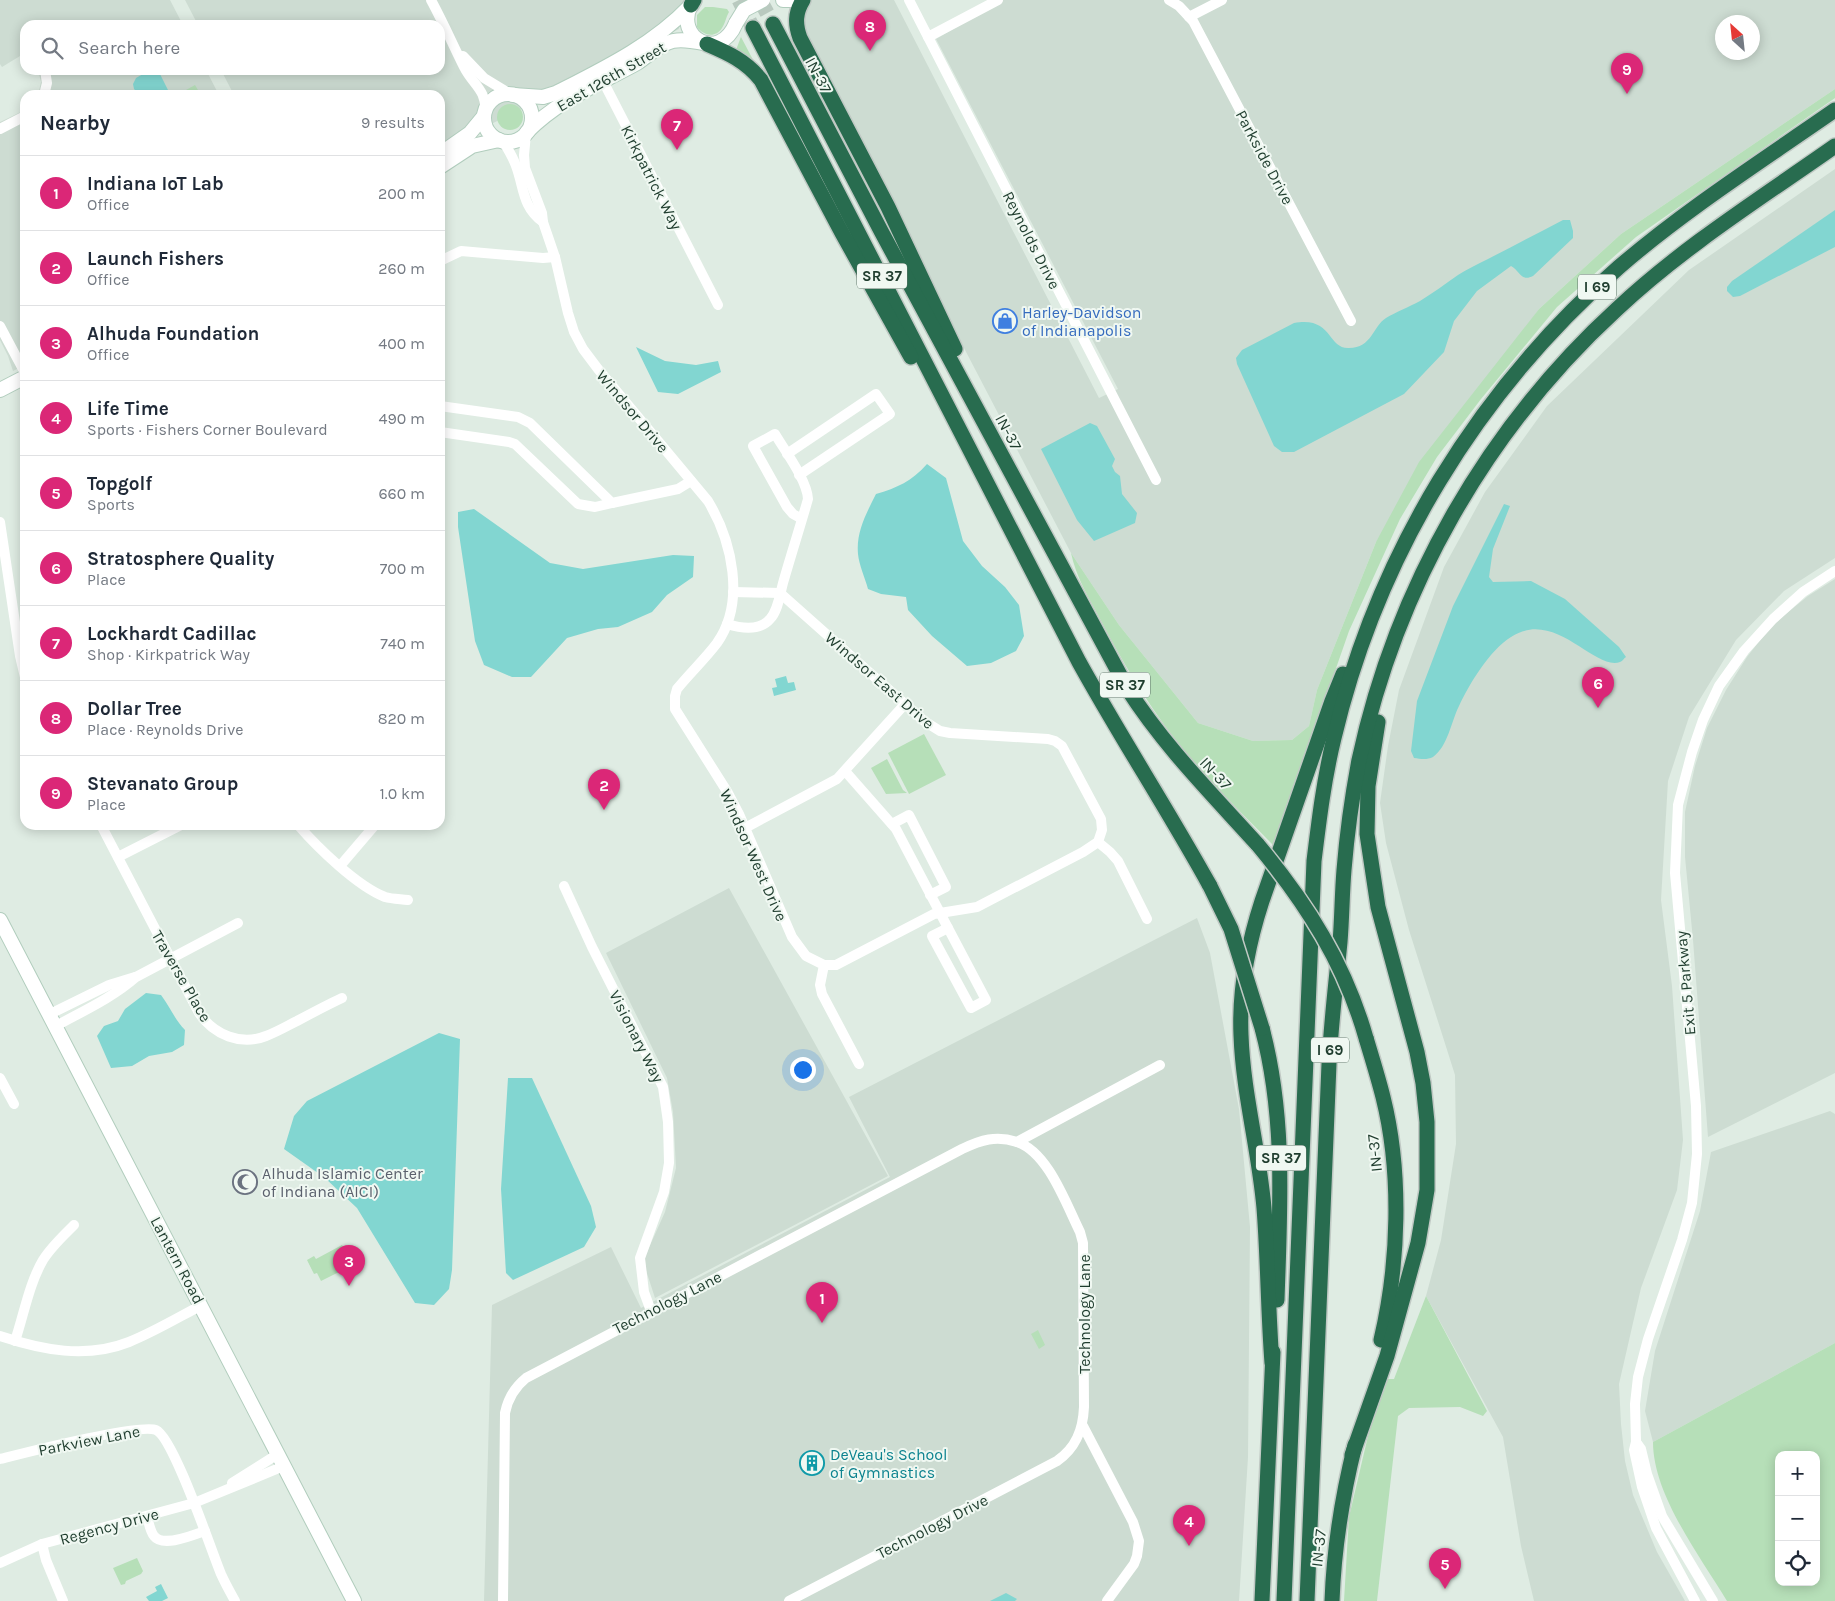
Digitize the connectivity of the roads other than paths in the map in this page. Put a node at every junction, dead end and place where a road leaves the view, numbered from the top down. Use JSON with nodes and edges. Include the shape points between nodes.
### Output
{"nodes":[{"id":1,"x":431,"y":0,"type":"edge"},
{"id":2,"x":763,"y":0,"type":"edge"},
{"id":3,"x":783,"y":0,"type":"edge"},
{"id":4,"x":798,"y":0,"type":"edge"},
{"id":5,"x":803,"y":0,"type":"edge"},
{"id":6,"x":909,"y":0,"type":"edge"},
{"id":7,"x":998,"y":0,"type":"edge"},
{"id":8,"x":1169,"y":0,"type":"edge"},
{"id":9,"x":1222,"y":0,"type":"edge"},
{"id":10,"x":693,"y":3,"type":"edge"},
{"id":11,"x":1190,"y":17,"type":"junction"},
{"id":12,"x":442,"y":20,"type":"edge"},
{"id":13,"x":773,"y":24,"type":"tunnel mouth"},
{"id":14,"x":445,"y":26,"type":"edge"},
{"id":15,"x":754,"y":28,"type":"tunnel mouth"},
{"id":16,"x":928,"y":37,"type":"junction"},
{"id":17,"x":454,"y":43,"type":"junction"},
{"id":18,"x":705,"y":43,"type":"junction"},
{"id":19,"x":46,"y":75,"type":"edge"},
{"id":20,"x":603,"y":81,"type":"junction"},
{"id":21,"x":45,"y":90,"type":"edge"},
{"id":22,"x":513,"y":95,"type":"junction"},
{"id":23,"x":1835,"y":110,"type":"edge"},
{"id":24,"x":485,"y":114,"type":"junction"},
{"id":25,"x":20,"y":119,"type":"edge"},
{"id":26,"x":0,"y":129,"type":"edge"},
{"id":27,"x":526,"y":133,"type":"junction"},
{"id":28,"x":501,"y":141,"type":"junction"},
{"id":29,"x":1835,"y":146,"type":"edge"},
{"id":30,"x":445,"y":150,"type":"edge"},
{"id":31,"x":445,"y":164,"type":"edge"},
{"id":32,"x":543,"y":222,"type":"junction"},
{"id":33,"x":555,"y":257,"type":"junction"},
{"id":34,"x":445,"y":259,"type":"edge"},
{"id":35,"x":718,"y":305,"type":"dead end"},
{"id":36,"x":1351,"y":321,"type":"dead end"},
{"id":37,"x":0,"y":326,"type":"edge"},
{"id":38,"x":20,"y":364,"type":"edge"},
{"id":39,"x":20,"y":380,"type":"edge"},
{"id":40,"x":0,"y":390,"type":"edge"},
{"id":41,"x":445,"y":407,"type":"edge"},
{"id":42,"x":445,"y":433,"type":"edge"},
{"id":43,"x":787,"y":454,"type":"junction"},
{"id":44,"x":1003,"y":458,"type":"junction"},
{"id":45,"x":799,"y":476,"type":"junction"},
{"id":46,"x":1156,"y":480,"type":"dead end"},
{"id":47,"x":691,"y":481,"type":"junction"},
{"id":48,"x":612,"y":504,"type":"junction"},
{"id":49,"x":1000,"y":509,"type":"junction"},
{"id":50,"x":1451,"y":518,"type":"junction"},
{"id":51,"x":802,"y":519,"type":"junction"},
{"id":52,"x":0,"y":522,"type":"edge"},
{"id":53,"x":1835,"y":571,"type":"edge"},
{"id":54,"x":733,"y":592,"type":"junction"},
{"id":55,"x":780,"y":592,"type":"junction"},
{"id":56,"x":726,"y":624,"type":"junction"},
{"id":57,"x":1364,"y":638,"type":"junction"},
{"id":58,"x":20,"y":656,"type":"edge"},
{"id":59,"x":905,"y":704,"type":"junction"},
{"id":60,"x":846,"y":771,"type":"junction"},
{"id":61,"x":892,"y":824,"type":"junction"},
{"id":62,"x":745,"y":828,"type":"junction"},
{"id":63,"x":104,"y":830,"type":"edge"},
{"id":64,"x":171,"y":830,"type":"edge"},
{"id":65,"x":303,"y":830,"type":"edge"},
{"id":66,"x":371,"y":830,"type":"edge"},
{"id":67,"x":1098,"y":842,"type":"junction"},
{"id":68,"x":118,"y":857,"type":"junction"},
{"id":69,"x":340,"y":866,"type":"junction"},
{"id":70,"x":564,"y":886,"type":"dead end"},
{"id":71,"x":930,"y":895,"type":"junction"},
{"id":72,"x":408,"y":900,"type":"dead end"},
{"id":73,"x":939,"y":912,"type":"junction"},
{"id":74,"x":1147,"y":919,"type":"dead end"},
{"id":75,"x":0,"y":920,"type":"edge"},
{"id":76,"x":238,"y":923,"type":"dead end"},
{"id":77,"x":948,"y":928,"type":"junction"},
{"id":78,"x":171,"y":958,"type":"junction"},
{"id":79,"x":824,"y":965,"type":"junction"},
{"id":80,"x":342,"y":998,"type":"dead end"},
{"id":81,"x":53,"y":1020,"type":"junction"},
{"id":82,"x":859,"y":1064,"type":"dead end"},
{"id":83,"x":1160,"y":1064,"type":"dead end"},
{"id":84,"x":0,"y":1078,"type":"edge"},
{"id":85,"x":14,"y":1104,"type":"dead end"},
{"id":86,"x":1017,"y":1142,"type":"junction"},
{"id":87,"x":74,"y":1225,"type":"dead end"},
{"id":88,"x":202,"y":1305,"type":"junction"},
{"id":89,"x":651,"y":1311,"type":"junction"},
{"id":90,"x":0,"y":1336,"type":"edge"},
{"id":91,"x":15,"y":1341,"type":"junction"},
{"id":92,"x":1272,"y":1362,"type":"junction"},
{"id":93,"x":1082,"y":1426,"type":"junction"},
{"id":94,"x":1636,"y":1442,"type":"junction"},
{"id":95,"x":1072,"y":1448,"type":"joint"},
{"id":96,"x":1352,"y":1455,"type":"junction"},
{"id":97,"x":0,"y":1459,"type":"edge"},
{"id":98,"x":281,"y":1460,"type":"junction"},
{"id":99,"x":194,"y":1503,"type":"junction"},
{"id":100,"x":147,"y":1517,"type":"junction"},
{"id":101,"x":205,"y":1531,"type":"junction"},
{"id":102,"x":42,"y":1544,"type":"junction"},
{"id":103,"x":0,"y":1563,"type":"edge"},
{"id":104,"x":64,"y":1601,"type":"edge"},
{"id":105,"x":235,"y":1601,"type":"edge"},
{"id":106,"x":354,"y":1601,"type":"edge"},
{"id":107,"x":502,"y":1601,"type":"edge"},
{"id":108,"x":789,"y":1601,"type":"edge"},
{"id":109,"x":1107,"y":1601,"type":"edge"},
{"id":110,"x":1262,"y":1601,"type":"edge"},
{"id":111,"x":1284,"y":1601,"type":"edge"},
{"id":112,"x":1307,"y":1601,"type":"edge"},
{"id":113,"x":1332,"y":1601,"type":"edge"},
{"id":114,"x":1695,"y":1601,"type":"edge"},
{"id":115,"x":1714,"y":1601,"type":"edge"}],
"edges":[{"from":1,"to":12,"type":"street"},
{"from":2,"to":18,"type":"main road","bridge":true,"via":[[744,10],[726,39],[713,45]]},
{"from":3,"to":4,"type":"main road"},
{"from":5,"to":44,"type":"highway","via":[[796,21],[800,38],[898,228]]},
{"from":6,"to":16,"type":"street","name":"Reynolds Drive"},
{"from":7,"to":16,"type":"street"},
{"from":8,"to":11,"type":"street","name":"Parkside Drive"},
{"from":9,"to":11,"type":"street"},
{"from":10,"to":18,"type":"main road","via":[[687,18],[688,26],[695,37]]},
{"from":10,"to":22,"type":"main road","name":"East 126th Street","via":[[642,46],[556,93],[543,97]]},
{"from":11,"to":36,"type":"street","name":"Parkside Drive"},
{"from":13,"to":44,"type":"highway","name":"IN-37","number":"SR 37"},
{"from":14,"to":17,"type":"street"},
{"from":15,"to":49,"type":"highway","number":"SR 37"},
{"from":16,"to":46,"type":"street","name":"Reynolds Drive"},
{"from":17,"to":22,"type":"street","via":[[477,72]]},
{"from":17,"to":24,"type":"street","via":[[468,73],[481,89]]},
{"from":18,"to":20,"type":"main road","name":"East 126th Street","via":[[669,42]]},
{"from":18,"to":49,"type":"highway","via":[[742,61],[761,80],[963,452]]},
{"from":19,"to":21,"type":"street"},
{"from":20,"to":27,"type":"main road","name":"East 126th Street","via":[[559,106]]},
{"from":20,"to":35,"type":"street","name":"Kirkpatrick Way"},
{"from":22,"to":24,"type":"main road","via":[[494,100]]},
{"from":22,"to":27,"type":"main road","via":[[522,99],[530,110],[532,119]]},
{"from":23,"to":57,"type":"highway","number":"I 69","via":[[1640,250],[1587,296],[1524,362],[1476,424],[1426,502],[1390,574]]},
{"from":24,"to":28,"type":"main road","via":[[489,132]]},
{"from":24,"to":30,"type":"main road","via":[[471,131]]},
{"from":25,"to":26,"type":"street"},
{"from":27,"to":28,"type":"main road","via":[[515,140]]},
{"from":27,"to":32,"type":"street","name":"Windsor Drive","via":[[525,168]]},
{"from":28,"to":31,"type":"main road","via":[[472,146]]},
{"from":28,"to":32,"type":"street","name":"Windsor Drive","via":[[516,166],[525,198],[535,217]]},
{"from":29,"to":50,"type":"highway","number":"I 69","via":[[1673,261],[1616,309],[1564,362],[1505,434]]},
{"from":32,"to":33,"type":"street","name":"Windsor Drive"},
{"from":33,"to":34,"type":"street","via":[[461,251]]},
{"from":33,"to":47,"type":"street","name":"Windsor Drive","via":[[568,313],[583,349]]},
{"from":37,"to":38,"type":"street"},
{"from":39,"to":40,"type":"main road"},
{"from":41,"to":48,"type":"street","via":[[518,417],[530,423]]},
{"from":42,"to":48,"type":"street","via":[[515,444],[578,504],[595,507]]},
{"from":43,"to":45,"type":"street"},
{"from":43,"to":45,"type":"street","via":[[876,394],[890,414]]},
{"from":43,"to":51,"type":"street","via":[[775,434],[753,446],[787,507]]},
{"from":44,"to":96,"type":"highway","name":"IN-37","number":"SR 37","bridge":true,"via":[[1107,653],[1144,714],[1297,894],[1333,952],[1351,993],[1384,1098],[1395,1203],[1393,1266],[1385,1323]]},
{"from":45,"to":51,"type":"street","via":[[808,493]]},
{"from":47,"to":48,"type":"street","via":[[678,489]]},
{"from":47,"to":54,"type":"street","name":"Windsor Drive","via":[[712,508],[724,534]]},
{"from":49,"to":92,"type":"highway","number":"SR 37","bridge":true,"via":[[1110,719],[1181,833],[1231,929],[1262,1028],[1272,1074],[1280,1150],[1279,1250]]},
{"from":50,"to":96,"type":"highway","via":[[1385,680],[1368,786],[1368,834],[1374,886],[1417,1052],[1424,1092],[1428,1162],[1418,1243],[1387,1356]]},
{"from":50,"to":112,"type":"highway","number":"I 69","via":[[1423,572],[1392,646],[1370,717],[1348,824],[1332,1014]]},
{"from":51,"to":55,"type":"street"},
{"from":52,"to":58,"type":"street"},
{"from":53,"to":94,"type":"street","name":"Exit 5 Parkway","via":[[1803,592],[1773,619],[1722,681],[1703,720],[1678,805],[1675,873],[1696,1106],[1697,1154],[1692,1203],[1638,1377]]},
{"from":54,"to":55,"type":"street"},
{"from":54,"to":56,"type":"street","name":"Windsor West Drive"},
{"from":55,"to":56,"type":"street","via":[[774,613],[764,624],[747,628]]},
{"from":55,"to":59,"type":"street","name":"Windsor East Drive"},
{"from":56,"to":62,"type":"street","name":"Windsor West Drive","via":[[718,642],[677,689],[674,702],[680,718],[728,793]]},
{"from":57,"to":92,"type":"highway","via":[[1332,701],[1262,901],[1245,964],[1241,1035],[1264,1208]]},
{"from":57,"to":111,"type":"highway","number":"I 69","via":[[1333,740],[1314,861]]},
{"from":59,"to":60,"type":"street"},
{"from":59,"to":67,"type":"street","name":"Windsor East Drive","via":[[940,731],[1048,740],[1062,746],[1101,819]]},
{"from":60,"to":61,"type":"street"},
{"from":60,"to":62,"type":"street","via":[[831,783]]},
{"from":61,"to":71,"type":"street"},
{"from":61,"to":71,"type":"street","via":[[909,815],[946,887]]},
{"from":62,"to":79,"type":"street","name":"Windsor West Drive","via":[[792,937],[806,956]]},
{"from":63,"to":68,"type":"street","name":"Traverse Place"},
{"from":64,"to":68,"type":"street"},
{"from":65,"to":69,"type":"street"},
{"from":66,"to":69,"type":"street"},
{"from":67,"to":73,"type":"street","via":[[977,907]]},
{"from":67,"to":74,"type":"street","via":[[1118,861]]},
{"from":68,"to":78,"type":"street","name":"Traverse Place"},
{"from":69,"to":72,"type":"street","via":[[382,896]]},
{"from":70,"to":89,"type":"street","name":"Visionary Way","via":[[663,1087],[669,1163],[664,1192],[640,1260],[644,1292]]},
{"from":71,"to":73,"type":"street"},
{"from":73,"to":77,"type":"street"},
{"from":73,"to":79,"type":"street","via":[[836,965]]},
{"from":75,"to":81,"type":"main road","name":"Lantern Road"},
{"from":76,"to":78,"type":"street"},
{"from":77,"to":77,"type":"street","via":[[986,1000],[970,1008],[932,936]]},
{"from":78,"to":80,"type":"street","name":"Traverse Place","via":[[204,1020],[217,1031],[235,1039],[252,1040],[268,1036]]},
{"from":78,"to":81,"type":"street","via":[[136,977],[109,984]]},
{"from":79,"to":82,"type":"street","via":[[820,985],[822,994]]},
{"from":81,"to":88,"type":"main road","name":"Lantern Road"},
{"from":83,"to":86,"type":"street"},
{"from":84,"to":85,"type":"street"},
{"from":86,"to":89,"type":"street","name":"Technology Lane","via":[[996,1138],[975,1142]]},
{"from":86,"to":93,"type":"street","name":"Technology Lane","via":[[1044,1161],[1083,1243]]},
{"from":87,"to":91,"type":"street","via":[[43,1261]]},
{"from":88,"to":91,"type":"street","via":[[135,1340],[100,1350],[53,1350]]},
{"from":88,"to":98,"type":"main road","name":"Lantern Road"},
{"from":89,"to":107,"type":"street","name":"Technology Lane","via":[[536,1371],[521,1381],[511,1395],[505,1417]]},
{"from":90,"to":91,"type":"street"},
{"from":92,"to":110,"type":"highway","number":"SR 37"},
{"from":93,"to":95,"type":"street","name":"Technology Lane"},
{"from":93,"to":109,"type":"street","via":[[1133,1522],[1139,1541],[1134,1564]]},
{"from":94,"to":114,"type":"street","name":"Exit 5 Parkway","via":[[1634,1450],[1650,1513]]},
{"from":94,"to":115,"type":"street","name":"Exit 5 Parkway","via":[[1662,1516]]},
{"from":95,"to":108,"type":"street","name":"Technology Drive","via":[[1057,1461]]},
{"from":96,"to":113,"type":"highway","name":"IN-37","number":"SR 37","via":[[1335,1541]]},
{"from":97,"to":99,"type":"street","name":"Parkview Lane","via":[[112,1433],[153,1429],[161,1433],[167,1442]]},
{"from":98,"to":99,"type":"street","name":"Regency Drive"},
{"from":98,"to":106,"type":"main road","name":"Lantern Road"},
{"from":99,"to":100,"type":"street","name":"Regency Drive"},
{"from":99,"to":101,"type":"street","name":"Parkview Lane"},
{"from":100,"to":101,"type":"street","via":[[152,1534],[158,1540],[183,1538]]},
{"from":100,"to":102,"type":"street","name":"Regency Drive"},
{"from":101,"to":105,"type":"street","name":"Parkview Lane"},
{"from":102,"to":103,"type":"street","name":"Regency Drive"},
{"from":102,"to":104,"type":"street"}]}
